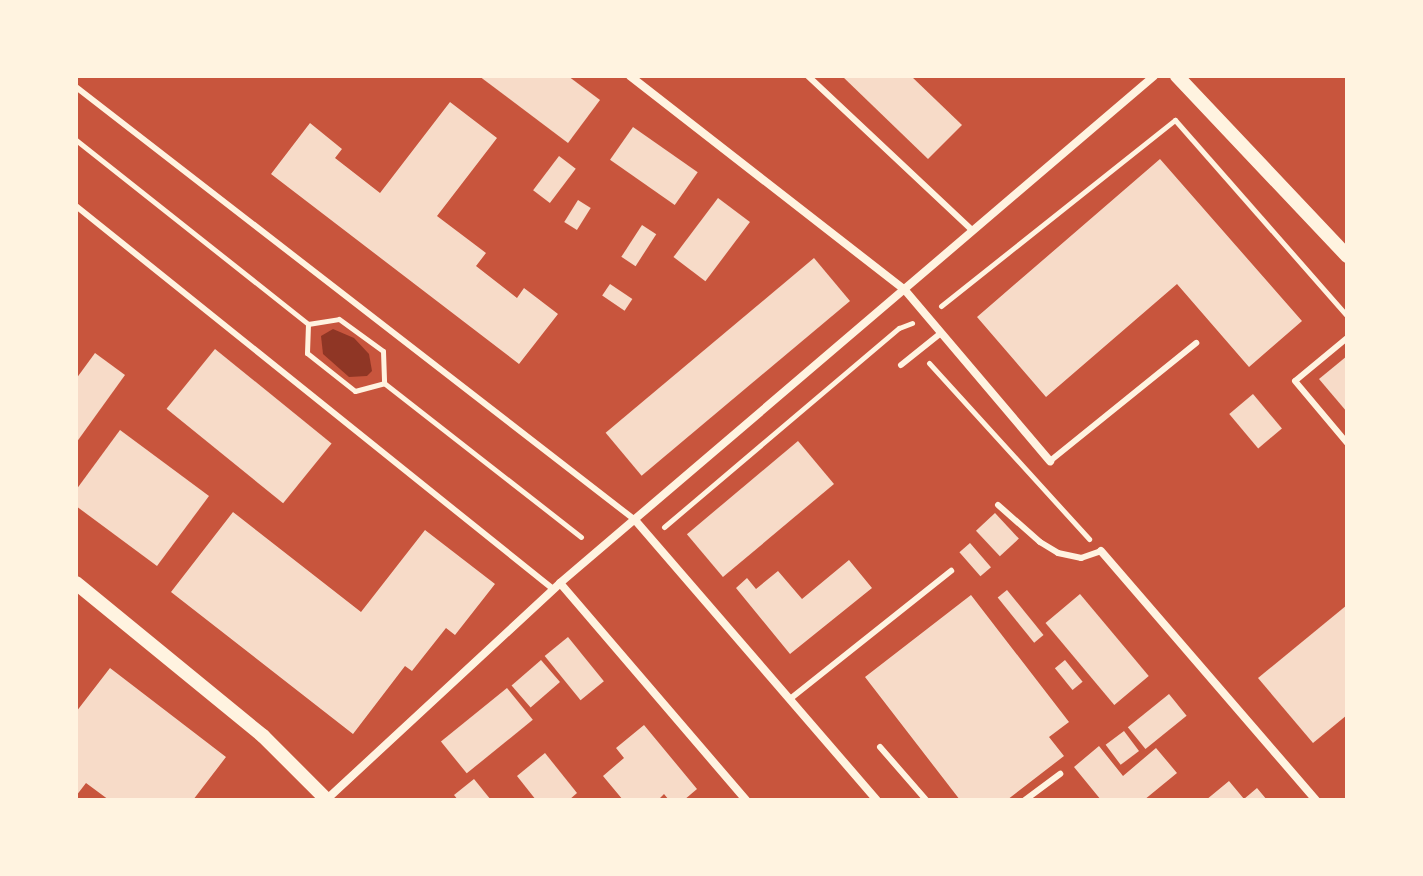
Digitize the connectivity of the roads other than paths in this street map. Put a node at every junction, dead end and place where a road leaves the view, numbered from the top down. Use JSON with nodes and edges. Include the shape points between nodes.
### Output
{"nodes":[{"id":1,"x":630,"y":76,"type":"edge"},
{"id":2,"x":808,"y":76,"type":"edge"},
{"id":3,"x":1154,"y":76,"type":"edge"},
{"id":4,"x":1177,"y":76,"type":"edge"},
{"id":5,"x":76,"y":87,"type":"edge"},
{"id":6,"x":76,"y":206,"type":"edge"},
{"id":7,"x":973,"y":231,"type":"junction"},
{"id":8,"x":1347,"y":256,"type":"edge"},
{"id":9,"x":904,"y":289,"type":"junction"},
{"id":10,"x":941,"y":333,"type":"junction"},
{"id":11,"x":1347,"y":338,"type":"edge"},
{"id":12,"x":1196,"y":343,"type":"dead end"},
{"id":13,"x":901,"y":365,"type":"dead end"},
{"id":14,"x":1347,"y":443,"type":"edge"},
{"id":15,"x":1050,"y":461,"type":"joint"},
{"id":16,"x":998,"y":505,"type":"dead end"},
{"id":17,"x":635,"y":520,"type":"junction"},
{"id":18,"x":1101,"y":551,"type":"joint"},
{"id":19,"x":951,"y":571,"type":"dead end"},
{"id":20,"x":76,"y":583,"type":"edge"},
{"id":21,"x":556,"y":586,"type":"junction"},
{"id":22,"x":790,"y":699,"type":"junction"},
{"id":23,"x":880,"y":747,"type":"dead end"},
{"id":24,"x":1060,"y":774,"type":"dead end"},
{"id":25,"x":327,"y":800,"type":"edge"},
{"id":26,"x":746,"y":800,"type":"edge"},
{"id":27,"x":877,"y":800,"type":"edge"},
{"id":28,"x":926,"y":800,"type":"edge"},
{"id":29,"x":1025,"y":800,"type":"edge"},
{"id":30,"x":1316,"y":800,"type":"edge"}],
"edges":[{"from":1,"to":9,"type":"street"},
{"from":2,"to":7,"type":"lane"},
{"from":3,"to":7,"type":"street"},
{"from":4,"to":8,"type":"street"},
{"from":5,"to":17,"type":"lane"},
{"from":6,"to":21,"type":"lane"},
{"from":7,"to":9,"type":"street"},
{"from":9,"to":10,"type":"street"},
{"from":9,"to":17,"type":"street"},
{"from":10,"to":13,"type":"lane"},
{"from":10,"to":15,"type":"street"},
{"from":11,"to":14,"type":"lane","via":[[1295,381]]},
{"from":12,"to":15,"type":"lane"},
{"from":16,"to":18,"type":"lane","via":[[1058,553],[1081,558]]},
{"from":17,"to":21,"type":"street"},
{"from":17,"to":22,"type":"street"},
{"from":18,"to":30,"type":"street"},
{"from":19,"to":22,"type":"lane"},
{"from":20,"to":25,"type":"street","via":[[263,736]]},
{"from":21,"to":25,"type":"street"},
{"from":21,"to":26,"type":"street"},
{"from":22,"to":27,"type":"street"},
{"from":23,"to":28,"type":"lane"},
{"from":24,"to":29,"type":"lane"}]}
